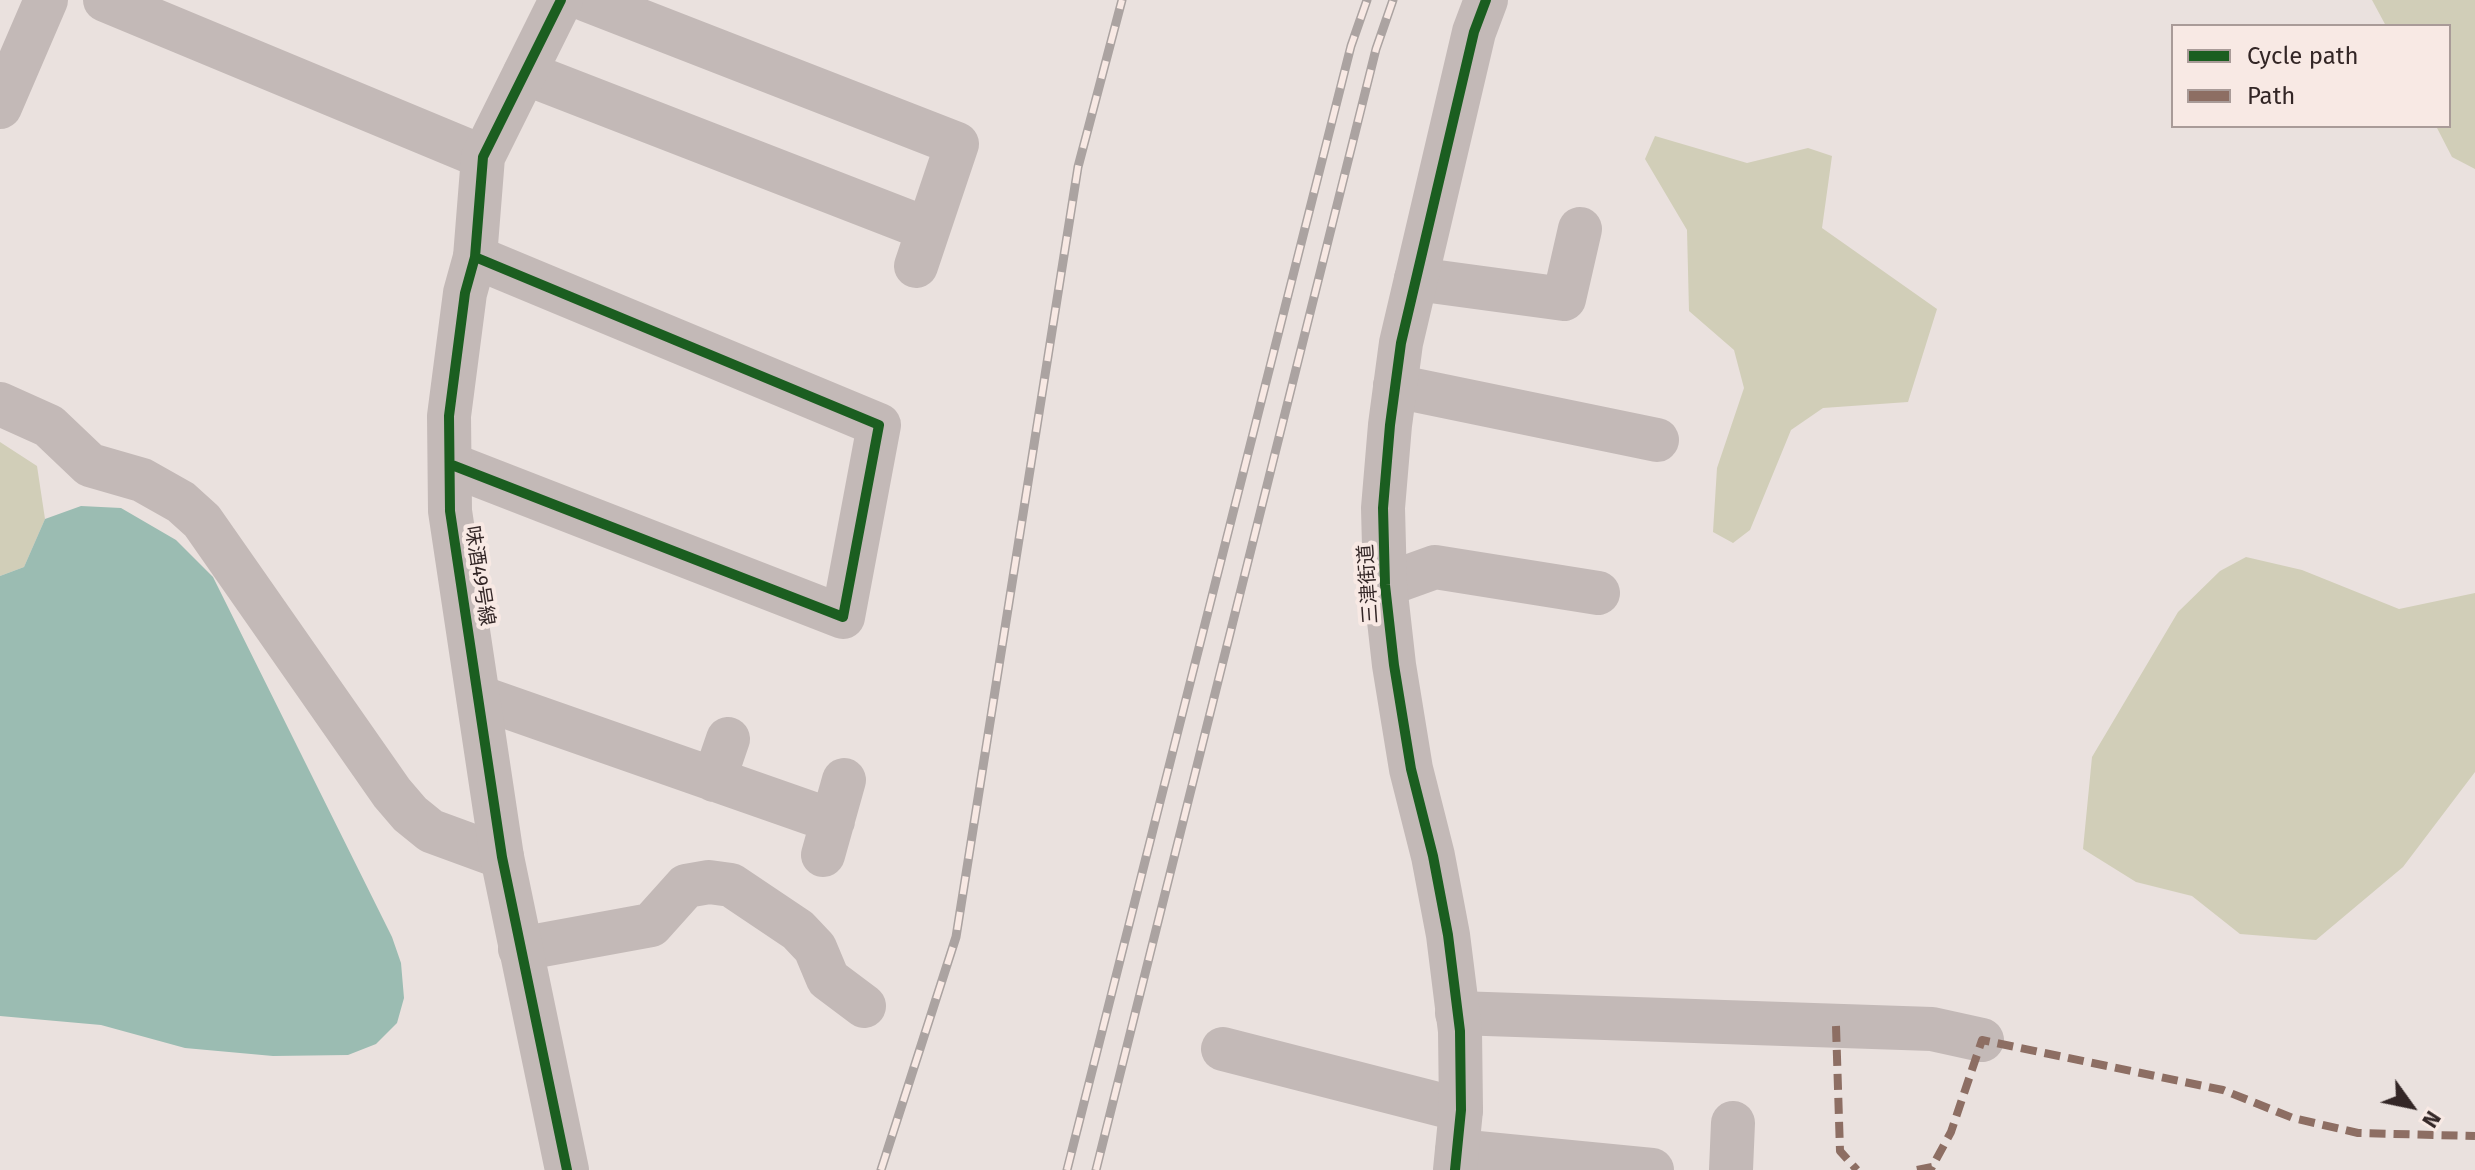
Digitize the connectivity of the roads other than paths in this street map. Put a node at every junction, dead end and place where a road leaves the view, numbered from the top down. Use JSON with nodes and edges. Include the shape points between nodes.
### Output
{"nodes":[{"id":1,"x":46,"y":0,"type":"edge"},
{"id":2,"x":105,"y":0,"type":"edge"},
{"id":3,"x":561,"y":0,"type":"edge"},
{"id":4,"x":587,"y":0,"type":"edge"},
{"id":5,"x":1486,"y":0,"type":"edge"},
{"id":6,"x":525,"y":73,"type":"junction"},
{"id":7,"x":0,"y":107,"type":"edge"},
{"id":8,"x":483,"y":157,"type":"junction"},
{"id":9,"x":1580,"y":229,"type":"dead end"},
{"id":10,"x":475,"y":257,"type":"junction"},
{"id":11,"x":1416,"y":279,"type":"junction"},
{"id":12,"x":1395,"y":386,"type":"junction"},
{"id":13,"x":0,"y":404,"type":"edge"},
{"id":14,"x":1657,"y":440,"type":"dead end"},
{"id":15,"x":452,"y":465,"type":"junction"},
{"id":16,"x":1385,"y":585,"type":"junction"},
{"id":17,"x":1598,"y":593,"type":"dead end"},
{"id":18,"x":479,"y":697,"type":"junction"},
{"id":19,"x":728,"y":739,"type":"dead end"},
{"id":20,"x":714,"y":780,"type":"junction"},
{"id":21,"x":844,"y":780,"type":"dead end"},
{"id":22,"x":502,"y":857,"type":"junction"},
{"id":23,"x":520,"y":949,"type":"junction"},
{"id":24,"x":864,"y":1006,"type":"dead end"},
{"id":25,"x":1457,"y":1013,"type":"junction"},
{"id":26,"x":1982,"y":1040,"type":"dead end"},
{"id":27,"x":1223,"y":1049,"type":"dead end"},
{"id":28,"x":1733,"y":1123,"type":"dead end"},
{"id":29,"x":1458,"y":1144,"type":"edge"},
{"id":30,"x":567,"y":1170,"type":"edge"},
{"id":31,"x":1652,"y":1170,"type":"edge"},
{"id":32,"x":1731,"y":1170,"type":"edge"}],
"edges":[{"from":1,"to":7,"type":"street"},
{"from":2,"to":8,"type":"street"},
{"from":3,"to":6,"type":"street","name":"味酒49号線"},
{"from":4,"to":6,"type":"street","via":[[765,90],[957,144],[922,247]]},
{"from":5,"to":11,"type":"street","name":"三津街道"},
{"from":6,"to":8,"type":"street","name":"味酒49号線"},
{"from":8,"to":10,"type":"street","name":"味酒49号線"},
{"from":9,"to":11,"type":"street","via":[[1564,299]]},
{"from":10,"to":15,"type":"street","name":"味酒49号線","via":[[465,293],[449,416]]},
{"from":10,"to":15,"type":"street","via":[[879,425],[843,617]]},
{"from":11,"to":12,"type":"street","name":"三津街道"},
{"from":12,"to":14,"type":"street"},
{"from":12,"to":16,"type":"street","name":"三津街道","via":[[1383,508]]},
{"from":13,"to":22,"type":"street","via":[[49,426],[90,465],[142,480],[181,502],[202,521],[410,814],[431,831]]},
{"from":15,"to":18,"type":"street","name":"味酒49号線","via":[[450,511]]},
{"from":16,"to":17,"type":"street","via":[[1435,567]]},
{"from":16,"to":25,"type":"street","name":"三津街道","via":[[1406,740],[1443,909]]},
{"from":18,"to":20,"type":"street"},
{"from":18,"to":22,"type":"street","name":"味酒49号線"},
{"from":19,"to":20,"type":"street"},
{"from":20,"to":21,"type":"street","via":[[828,838]]},
{"from":22,"to":23,"type":"street","name":"味酒49号線"},
{"from":23,"to":24,"type":"street","via":[[651,925],[686,886],[731,885],[798,930],[815,948],[828,979]]},
{"from":23,"to":30,"type":"street","name":"味酒49号線"},
{"from":25,"to":26,"type":"street","via":[[1932,1029]]},
{"from":25,"to":29,"type":"street","name":"三津街道"},
{"from":27,"to":29,"type":"street"},
{"from":28,"to":32,"type":"street"},
{"from":29,"to":31,"type":"street"}]}
